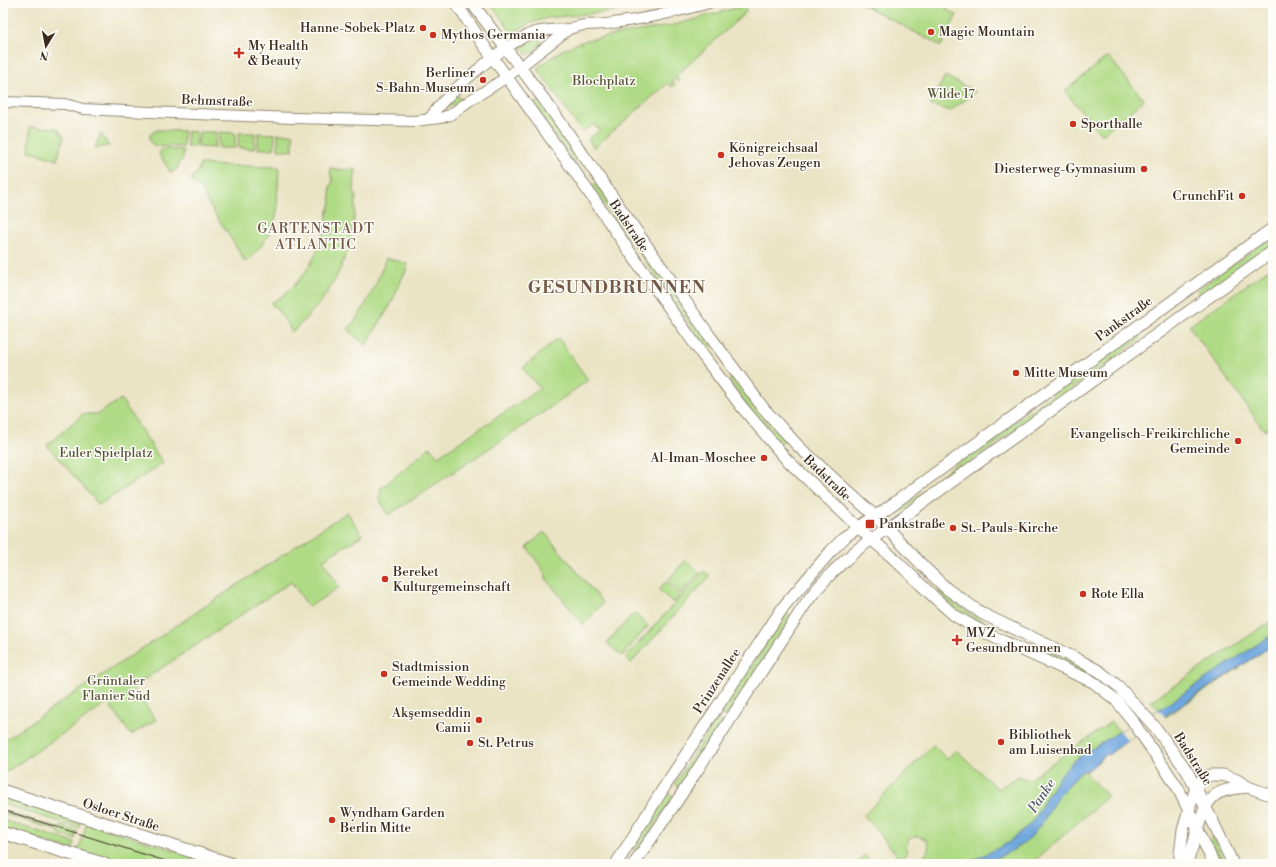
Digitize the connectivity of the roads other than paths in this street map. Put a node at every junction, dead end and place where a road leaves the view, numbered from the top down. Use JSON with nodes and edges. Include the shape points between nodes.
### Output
{"nodes":[{"id":1,"x":456,"y":3,"type":"edge"},
{"id":2,"x":472,"y":3,"type":"edge"},
{"id":3,"x":709,"y":3,"type":"edge"},
{"id":4,"x":569,"y":29,"type":"junction"},
{"id":5,"x":506,"y":49,"type":"junction"},
{"id":6,"x":493,"y":58,"type":"junction"},
{"id":7,"x":520,"y":67,"type":"junction"},
{"id":8,"x":507,"y":77,"type":"junction"},
{"id":9,"x":3,"y":102,"type":"edge"},
{"id":10,"x":430,"y":118,"type":"junction"},
{"id":11,"x":590,"y":165,"type":"junction"},
{"id":12,"x":577,"y":175,"type":"junction"},
{"id":13,"x":1273,"y":228,"type":"edge"},
{"id":14,"x":1273,"y":251,"type":"edge"},
{"id":15,"x":875,"y":516,"type":"junction"},
{"id":16,"x":859,"y":528,"type":"junction"},
{"id":17,"x":887,"y":528,"type":"junction"},
{"id":18,"x":871,"y":539,"type":"junction"},
{"id":19,"x":1196,"y":787,"type":"junction"},
{"id":20,"x":1248,"y":787,"type":"junction"},
{"id":21,"x":3,"y":791,"type":"edge"},
{"id":22,"x":1273,"y":796,"type":"edge"},
{"id":23,"x":1206,"y":807,"type":"junction"},
{"id":24,"x":1188,"y":809,"type":"junction"},
{"id":25,"x":1198,"y":829,"type":"junction"},
{"id":26,"x":3,"y":833,"type":"edge"},
{"id":27,"x":104,"y":864,"type":"edge"},
{"id":28,"x":231,"y":864,"type":"edge"},
{"id":29,"x":616,"y":864,"type":"edge"},
{"id":30,"x":634,"y":864,"type":"edge"},
{"id":31,"x":1180,"y":864,"type":"edge"},
{"id":32,"x":1186,"y":864,"type":"edge"},
{"id":33,"x":1214,"y":864,"type":"edge"},
{"id":34,"x":1233,"y":864,"type":"edge"}],
"edges":[{"from":1,"to":6,"type":"main road","name":"Badstraße"},
{"from":2,"to":5,"type":"main road","name":"Badstraße"},
{"from":3,"to":4,"type":"street","via":[[656,16]]},
{"from":4,"to":5,"type":"street","via":[[548,29],[532,33]]},
{"from":4,"to":7,"type":"street","name":"Behmstraße"},
{"from":5,"to":6,"type":"street"},
{"from":5,"to":7,"type":"main road","name":"Badstraße"},
{"from":6,"to":8,"type":"main road","name":"Badstraße"},
{"from":6,"to":10,"type":"street","via":[[450,95]]},
{"from":7,"to":8,"type":"street","name":"Behmstraße"},
{"from":7,"to":11,"type":"main road","name":"Badstraße"},
{"from":8,"to":10,"type":"street","name":"Behmstraße","via":[[450,115]]},
{"from":8,"to":12,"type":"main road","name":"Badstraße"},
{"from":9,"to":10,"type":"street","name":"Behmstraße","via":[[65,104],[83,109],[293,118],[415,121]]},
{"from":11,"to":12,"type":"main road"},
{"from":11,"to":15,"type":"main road","name":"Badstraße","via":[[709,335],[764,408],[799,447]]},
{"from":12,"to":16,"type":"main road","name":"Badstraße","via":[[740,406],[786,458]]},
{"from":13,"to":15,"type":"main road","name":"Pankstraße"},
{"from":14,"to":17,"type":"main road"},
{"from":15,"to":16,"type":"main road","name":"Pankstraße"},
{"from":15,"to":17,"type":"main road","name":"Badstraße"},
{"from":16,"to":18,"type":"main road","name":"Badstraße"},
{"from":16,"to":29,"type":"main road","name":"Prinzenallee","via":[[846,536],[831,551],[784,606]]},
{"from":17,"to":18,"type":"main road"},
{"from":17,"to":19,"type":"main road","name":"Badstraße","via":[[926,570],[965,602],[983,614],[1093,667],[1118,686],[1155,727]]},
{"from":18,"to":24,"type":"main road","name":"Badstraße","bridge":true,"via":[[935,598],[974,627],[1093,682],[1107,692],[1132,720],[1175,784]]},
{"from":18,"to":30,"type":"main road","via":[[842,562],[815,591]]},
{"from":19,"to":20,"type":"main road","via":[[1203,778],[1223,775]]},
{"from":19,"to":23,"type":"main road","name":"Badstraße"},
{"from":19,"to":24,"type":"main road"},
{"from":20,"to":22,"type":"main road"},
{"from":20,"to":23,"type":"main road","via":[[1220,793],[1213,797]]},
{"from":21,"to":28,"type":"main road","name":"Osloer Straße"},
{"from":23,"to":25,"type":"main road"},
{"from":23,"to":34,"type":"main road","name":"Badstraße"},
{"from":24,"to":25,"type":"main road"},
{"from":24,"to":31,"type":"main road"},
{"from":25,"to":32,"type":"main road"},
{"from":25,"to":33,"type":"main road"},
{"from":26,"to":27,"type":"main road"}]}
